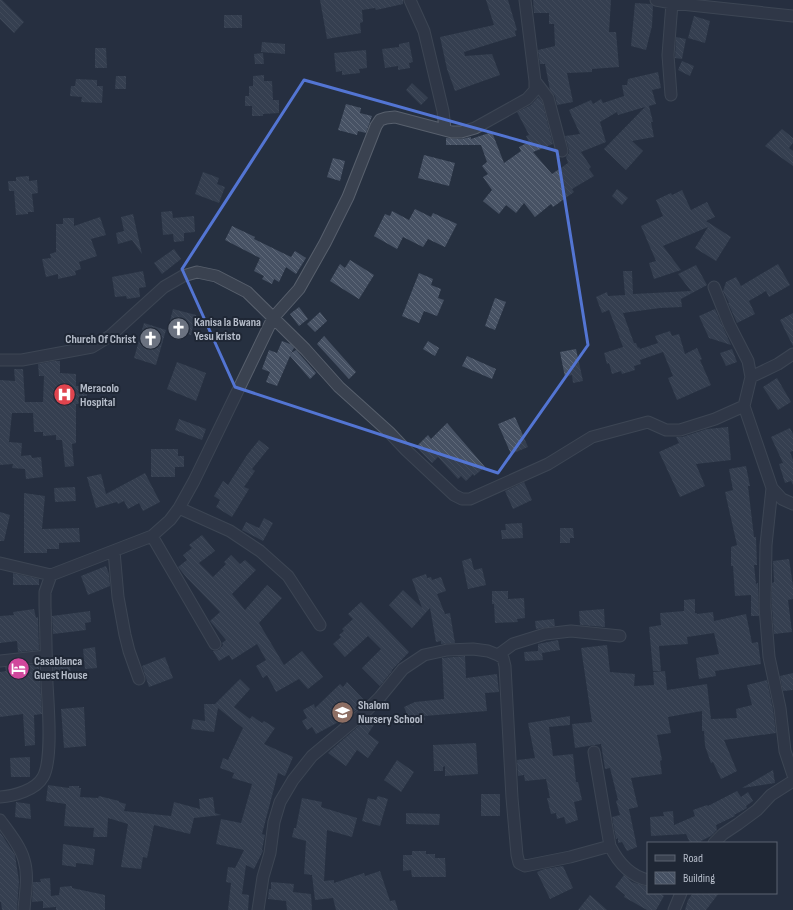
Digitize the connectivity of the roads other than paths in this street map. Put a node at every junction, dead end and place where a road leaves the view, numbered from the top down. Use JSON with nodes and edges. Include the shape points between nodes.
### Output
{"nodes":[{"id":1,"x":410,"y":0,"type":"edge"},
{"id":2,"x":524,"y":0,"type":"edge"},
{"id":3,"x":656,"y":0,"type":"edge"},
{"id":4,"x":672,"y":3,"type":"junction"},
{"id":5,"x":793,"y":16,"type":"edge"},
{"id":6,"x":535,"y":81,"type":"junction"},
{"id":7,"x":671,"y":95,"type":"dead end"},
{"id":8,"x":445,"y":129,"type":"junction"},
{"id":9,"x":562,"y":151,"type":"dead end"},
{"id":10,"x":714,"y":287,"type":"dead end"},
{"id":11,"x":274,"y":318,"type":"junction"},
{"id":12,"x":793,"y":354,"type":"edge"},
{"id":13,"x":0,"y":360,"type":"edge"},
{"id":14,"x":751,"y":377,"type":"junction"},
{"id":15,"x":744,"y":406,"type":"junction"},
{"id":16,"x":772,"y":488,"type":"junction"},
{"id":17,"x":793,"y":504,"type":"edge"},
{"id":18,"x":179,"y":508,"type":"junction"},
{"id":19,"x":152,"y":536,"type":"junction"},
{"id":20,"x":114,"y":551,"type":"junction"},
{"id":21,"x":0,"y":563,"type":"edge"},
{"id":22,"x":51,"y":575,"type":"junction"},
{"id":23,"x":320,"y":625,"type":"dead end"},
{"id":24,"x":620,"y":636,"type":"dead end"},
{"id":25,"x":215,"y":644,"type":"dead end"},
{"id":26,"x":498,"y":655,"type":"junction"},
{"id":27,"x":46,"y":656,"type":"junction"},
{"id":28,"x":0,"y":661,"type":"edge"},
{"id":29,"x":139,"y":679,"type":"dead end"},
{"id":30,"x":594,"y":752,"type":"dead end"},
{"id":31,"x":793,"y":775,"type":"edge"},
{"id":32,"x":793,"y":781,"type":"edge"},
{"id":33,"x":0,"y":798,"type":"edge"},
{"id":34,"x":0,"y":820,"type":"edge"},
{"id":35,"x":715,"y":842,"type":"edge"},
{"id":36,"x":610,"y":846,"type":"junction"},
{"id":37,"x":647,"y":880,"type":"edge"},
{"id":38,"x":681,"y":894,"type":"edge"},
{"id":39,"x":24,"y":910,"type":"edge"},
{"id":40,"x":258,"y":910,"type":"edge"},
{"id":41,"x":674,"y":910,"type":"edge"}],
"edges":[{"from":1,"to":8,"type":"street","via":[[424,31]]},
{"from":2,"to":6,"type":"street"},
{"from":3,"to":4,"type":"street"},
{"from":4,"to":5,"type":"street"},
{"from":4,"to":7,"type":"street","via":[[668,55]]},
{"from":6,"to":8,"type":"street","via":[[535,90],[527,99],[475,128],[461,132]]},
{"from":6,"to":9,"type":"street","via":[[548,98]]},
{"from":8,"to":11,"type":"street","via":[[432,128],[395,117],[380,120],[348,197],[325,243],[299,289]]},
{"from":10,"to":14,"type":"street","via":[[748,361]]},
{"from":11,"to":13,"type":"street","via":[[247,292],[216,276],[197,272],[183,276],[164,287],[110,336],[92,347],[22,360]]},
{"from":11,"to":15,"type":"street","via":[[339,387],[454,495],[462,499],[470,500],[548,464],[592,437],[648,422],[666,430],[680,430]]},
{"from":11,"to":18,"type":"street"},
{"from":12,"to":14,"type":"street"},
{"from":14,"to":15,"type":"street"},
{"from":15,"to":16,"type":"street"},
{"from":16,"to":17,"type":"street","via":[[782,499]]},
{"from":16,"to":31,"type":"street","via":[[766,544],[765,607],[769,657],[780,708],[785,751]]},
{"from":18,"to":19,"type":"street"},
{"from":18,"to":23,"type":"street","via":[[230,531],[260,551],[288,576]]},
{"from":19,"to":20,"type":"street"},
{"from":19,"to":25,"type":"street"},
{"from":20,"to":22,"type":"street"},
{"from":20,"to":29,"type":"street","via":[[118,597],[125,635]]},
{"from":21,"to":22,"type":"street"},
{"from":22,"to":27,"type":"street","via":[[45,592]]},
{"from":24,"to":26,"type":"street","via":[[571,631],[545,634],[512,644]]},
{"from":26,"to":36,"type":"street","via":[[503,658],[505,666],[512,798],[519,863],[525,866]]},
{"from":26,"to":40,"type":"street","via":[[473,649],[447,650],[424,655],[404,669],[367,710],[312,756],[280,802]]},
{"from":27,"to":28,"type":"street"},
{"from":27,"to":33,"type":"street","via":[[49,742],[47,768],[43,778],[33,787]]},
{"from":30,"to":36,"type":"street"},
{"from":32,"to":35,"type":"street","via":[[771,795],[757,810]]},
{"from":34,"to":39,"type":"street","via":[[24,859],[27,874]]},
{"from":36,"to":37,"type":"street","via":[[615,856],[632,874]]},
{"from":38,"to":41,"type":"street"}]}
